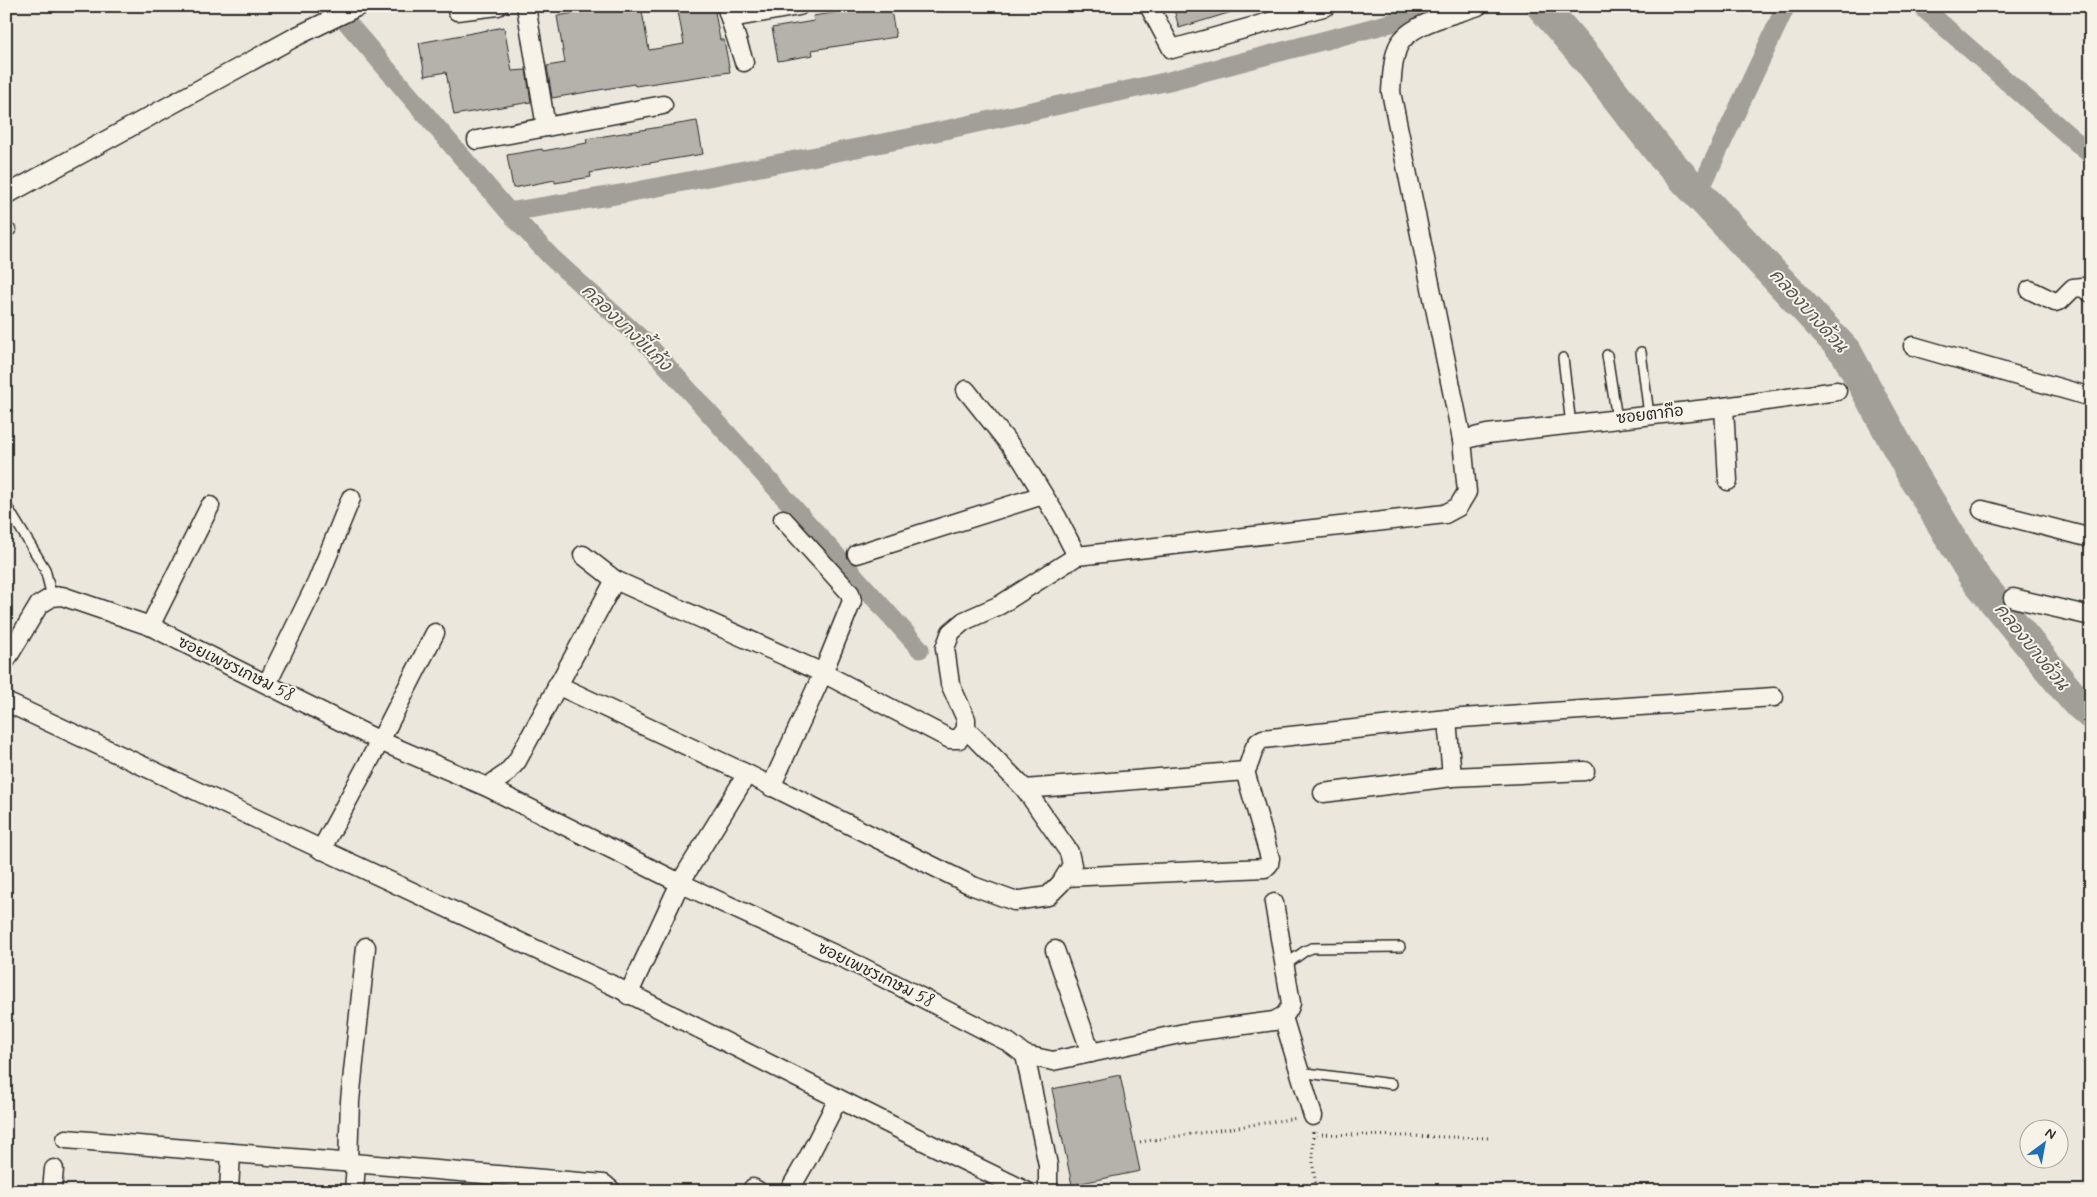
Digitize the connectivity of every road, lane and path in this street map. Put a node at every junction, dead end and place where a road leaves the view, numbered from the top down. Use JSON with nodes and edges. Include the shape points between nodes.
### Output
{"nodes":[{"id":1,"x":359,"y":6,"type":"edge"},
{"id":2,"x":498,"y":6,"type":"edge"},
{"id":3,"x":526,"y":6,"type":"edge"},
{"id":4,"x":799,"y":6,"type":"edge"},
{"id":5,"x":1149,"y":6,"type":"edge"},
{"id":6,"x":1327,"y":6,"type":"edge"},
{"id":7,"x":1478,"y":6,"type":"edge"},
{"id":8,"x":457,"y":11,"type":"dead end"},
{"id":9,"x":728,"y":12,"type":"edge"},
{"id":10,"x":744,"y":62,"type":"dead end"},
{"id":11,"x":663,"y":105,"type":"dead end"},
{"id":12,"x":546,"y":127,"type":"junction"},
{"id":13,"x":477,"y":140,"type":"dead end"},
{"id":14,"x":6,"y":195,"type":"edge"},
{"id":15,"x":2030,"y":290,"type":"dead end"},
{"id":16,"x":2091,"y":293,"type":"edge"},
{"id":17,"x":1913,"y":346,"type":"dead end"},
{"id":18,"x":1641,"y":352,"type":"dead end"},
{"id":19,"x":1607,"y":355,"type":"dead end"},
{"id":20,"x":1563,"y":358,"type":"dead end"},
{"id":21,"x":966,"y":390,"type":"dead end"},
{"id":22,"x":1837,"y":391,"type":"dead end"},
{"id":23,"x":2091,"y":397,"type":"edge"},
{"id":24,"x":1724,"y":407,"type":"junction"},
{"id":25,"x":1649,"y":415,"type":"junction"},
{"id":26,"x":1617,"y":419,"type":"junction"},
{"id":27,"x":1571,"y":425,"type":"junction"},
{"id":28,"x":1462,"y":440,"type":"junction"},
{"id":29,"x":1728,"y":481,"type":"dead end"},
{"id":30,"x":1044,"y":494,"type":"junction"},
{"id":31,"x":351,"y":498,"type":"dead end"},
{"id":32,"x":6,"y":505,"type":"edge"},
{"id":33,"x":210,"y":506,"type":"dead end"},
{"id":34,"x":1982,"y":510,"type":"dead end"},
{"id":35,"x":783,"y":519,"type":"dead end"},
{"id":36,"x":2091,"y":538,"type":"edge"},
{"id":37,"x":857,"y":554,"type":"dead end"},
{"id":38,"x":583,"y":555,"type":"dead end"},
{"id":39,"x":1077,"y":556,"type":"junction"},
{"id":40,"x":615,"y":580,"type":"junction"},
{"id":41,"x":52,"y":596,"type":"junction"},
{"id":42,"x":2013,"y":598,"type":"dead end"},
{"id":43,"x":2091,"y":616,"type":"edge"},
{"id":44,"x":150,"y":626,"type":"junction"},
{"id":45,"x":435,"y":633,"type":"dead end"},
{"id":46,"x":6,"y":660,"type":"edge"},
{"id":47,"x":823,"y":674,"type":"junction"},
{"id":48,"x":267,"y":684,"type":"junction"},
{"id":49,"x":557,"y":685,"type":"junction"},
{"id":50,"x":1774,"y":697,"type":"dead end"},
{"id":51,"x":6,"y":702,"type":"edge"},
{"id":52,"x":1447,"y":719,"type":"junction"},
{"id":53,"x":966,"y":729,"type":"junction"},
{"id":54,"x":380,"y":741,"type":"junction"},
{"id":55,"x":1245,"y":771,"type":"junction"},
{"id":56,"x":1585,"y":771,"type":"dead end"},
{"id":57,"x":746,"y":774,"type":"junction"},
{"id":58,"x":1452,"y":777,"type":"junction"},
{"id":59,"x":487,"y":787,"type":"junction"},
{"id":60,"x":771,"y":787,"type":"junction"},
{"id":61,"x":1025,"y":789,"type":"junction"},
{"id":62,"x":1322,"y":793,"type":"dead end"},
{"id":63,"x":321,"y":850,"type":"junction"},
{"id":64,"x":1065,"y":878,"type":"junction"},
{"id":65,"x":680,"y":883,"type":"junction"},
{"id":66,"x":1274,"y":903,"type":"dead end"},
{"id":67,"x":366,"y":947,"type":"dead end"},
{"id":68,"x":1400,"y":947,"type":"dead end"},
{"id":69,"x":1055,"y":950,"type":"dead end"},
{"id":70,"x":1285,"y":965,"type":"junction"},
{"id":71,"x":628,"y":995,"type":"junction"},
{"id":72,"x":1283,"y":1017,"type":"junction"},
{"id":73,"x":1091,"y":1053,"type":"junction"},
{"id":74,"x":1025,"y":1055,"type":"junction"},
{"id":75,"x":1299,"y":1072,"type":"junction"},
{"id":76,"x":1392,"y":1084,"type":"dead end"},
{"id":77,"x":838,"y":1099,"type":"junction"},
{"id":78,"x":1312,"y":1116,"type":"junction"},
{"id":79,"x":1313,"y":1134,"type":"junction"},
{"id":80,"x":1492,"y":1138,"type":"dead end"},
{"id":81,"x":66,"y":1139,"type":"dead end"},
{"id":82,"x":1140,"y":1142,"type":"dead end"},
{"id":83,"x":231,"y":1153,"type":"junction"},
{"id":84,"x":352,"y":1164,"type":"junction"},
{"id":85,"x":54,"y":1169,"type":"dead end"},
{"id":86,"x":489,"y":1183,"type":"edge"},
{"id":87,"x":52,"y":1191,"type":"edge"},
{"id":88,"x":229,"y":1191,"type":"edge"},
{"id":89,"x":354,"y":1191,"type":"edge"},
{"id":90,"x":612,"y":1191,"type":"edge"},
{"id":91,"x":788,"y":1191,"type":"edge"},
{"id":92,"x":1026,"y":1191,"type":"edge"},
{"id":93,"x":1048,"y":1191,"type":"edge"},
{"id":94,"x":1317,"y":1191,"type":"edge"}],
"edges":[{"from":1,"to":14,"type":"street","via":[[297,36]]},
{"from":2,"to":8,"type":"street"},
{"from":3,"to":12,"type":"street"},
{"from":4,"to":9,"type":"street"},
{"from":5,"to":6,"type":"street","via":[[1172,49]]},
{"from":7,"to":28,"type":"street","via":[[1417,27],[1406,34],[1397,47],[1391,92]]},
{"from":9,"to":10,"type":"street"},
{"from":11,"to":12,"type":"street"},
{"from":12,"to":13,"type":"street"},
{"from":15,"to":16,"type":"street","via":[[2055,302],[2074,288]]},
{"from":17,"to":23,"type":"street"},
{"from":18,"to":25,"type":"lane"},
{"from":19,"to":26,"type":"lane"},
{"from":20,"to":27,"type":"lane"},
{"from":21,"to":30,"type":"street","via":[[1022,460]]},
{"from":22,"to":24,"type":"street","name":"ซอยตากือ"},
{"from":24,"to":25,"type":"street","name":"ซอยตากือ"},
{"from":24,"to":29,"type":"street"},
{"from":25,"to":26,"type":"street","name":"ซอยตากือ"},
{"from":26,"to":27,"type":"street","name":"ซอยตากือ"},
{"from":27,"to":28,"type":"street","name":"ซอยตากือ","via":[[1487,434]]},
{"from":28,"to":39,"type":"street","via":[[1466,492],[1458,507],[1445,514]]},
{"from":30,"to":37,"type":"street"},
{"from":30,"to":39,"type":"street"},
{"from":31,"to":48,"type":"street","via":[[317,582]]},
{"from":32,"to":41,"type":"lane","via":[[45,569]]},
{"from":33,"to":44,"type":"street"},
{"from":34,"to":36,"type":"street"},
{"from":35,"to":47,"type":"street","via":[[850,593],[852,601]]},
{"from":38,"to":40,"type":"street"},
{"from":39,"to":53,"type":"street","via":[[1000,605],[964,621],[951,632],[945,648],[950,684],[966,719]]},
{"from":40,"to":47,"type":"street"},
{"from":40,"to":49,"type":"street"},
{"from":41,"to":44,"type":"street","name":"ซอยเพชรเกษม 58","via":[[62,596]]},
{"from":41,"to":46,"type":"street","via":[[39,605]]},
{"from":42,"to":43,"type":"street"},
{"from":44,"to":48,"type":"street","name":"ซอยเพชรเกษม 58"},
{"from":45,"to":54,"type":"street"},
{"from":47,"to":53,"type":"street","via":[[950,739],[959,738]]},
{"from":47,"to":60,"type":"street"},
{"from":48,"to":54,"type":"street","name":"ซอยเพชรเกษม 58"},
{"from":49,"to":57,"type":"street"},
{"from":49,"to":59,"type":"street","via":[[517,761],[506,774]]},
{"from":50,"to":52,"type":"street"},
{"from":51,"to":63,"type":"street"},
{"from":52,"to":55,"type":"street","via":[[1263,739],[1255,746]]},
{"from":52,"to":58,"type":"street"},
{"from":53,"to":61,"type":"street"},
{"from":54,"to":59,"type":"street","name":"ซอยเพชรเกษม 58"},
{"from":54,"to":63,"type":"street"},
{"from":55,"to":61,"type":"street"},
{"from":55,"to":64,"type":"street","via":[[1270,858],[1265,868]]},
{"from":56,"to":58,"type":"street"},
{"from":57,"to":60,"type":"street"},
{"from":57,"to":65,"type":"street"},
{"from":58,"to":62,"type":"street"},
{"from":59,"to":65,"type":"street","name":"ซอยเพชรเกษม 58"},
{"from":60,"to":64,"type":"street","via":[[973,886],[1014,902],[1048,896]]},
{"from":61,"to":64,"type":"street","via":[[1069,852],[1072,865]]},
{"from":63,"to":71,"type":"street"},
{"from":65,"to":71,"type":"street"},
{"from":65,"to":74,"type":"street","name":"ซอยเพชรเกษม 58","via":[[864,968],[1008,1042]]},
{"from":66,"to":70,"type":"street"},
{"from":67,"to":84,"type":"street","via":[[350,1101]]},
{"from":68,"to":70,"type":"lane","via":[[1312,948]]},
{"from":69,"to":73,"type":"street"},
{"from":70,"to":72,"type":"street","via":[[1291,1004]]},
{"from":71,"to":77,"type":"street"},
{"from":72,"to":73,"type":"street","name":"ซอยเพชรเกษม 58"},
{"from":72,"to":75,"type":"street"},
{"from":73,"to":74,"type":"street","name":"ซอยเพชรเกษม 58","via":[[1053,1061]]},
{"from":74,"to":93,"type":"street","via":[[1048,1165]]},
{"from":75,"to":76,"type":"lane"},
{"from":75,"to":78,"type":"street"},
{"from":77,"to":91,"type":"street"},
{"from":77,"to":92,"type":"street"},
{"from":78,"to":79,"type":"path"},
{"from":78,"to":82,"type":"path"},
{"from":79,"to":80,"type":"path"},
{"from":79,"to":94,"type":"path"},
{"from":81,"to":83,"type":"street"},
{"from":83,"to":84,"type":"street"},
{"from":83,"to":88,"type":"street"},
{"from":84,"to":86,"type":"street"},
{"from":84,"to":89,"type":"street"},
{"from":85,"to":87,"type":"street"},
{"from":86,"to":90,"type":"street","via":[[604,1184]]}]}
